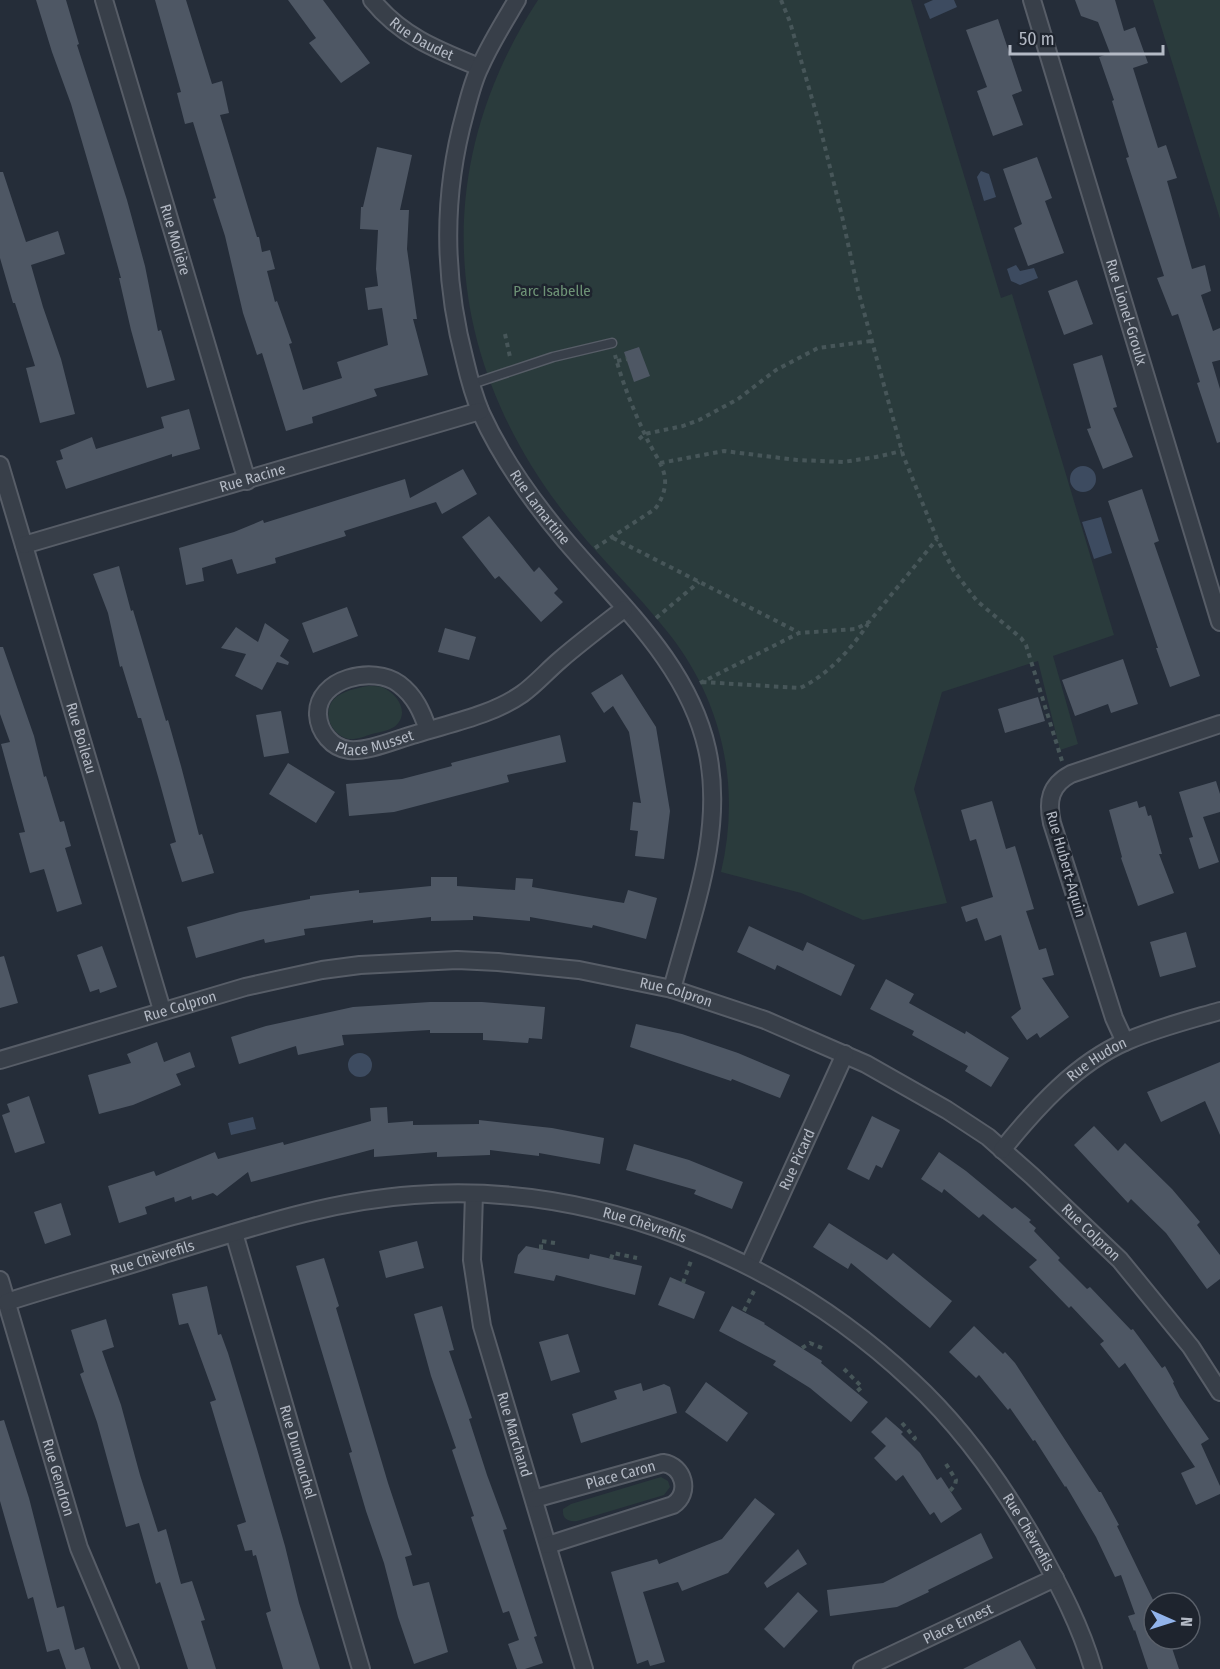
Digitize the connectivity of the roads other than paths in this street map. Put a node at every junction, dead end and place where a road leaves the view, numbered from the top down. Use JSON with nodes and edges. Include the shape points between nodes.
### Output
{"nodes":[{"id":1,"x":104,"y":0,"type":"edge"},
{"id":2,"x":372,"y":0,"type":"edge"},
{"id":3,"x":517,"y":0,"type":"edge"},
{"id":4,"x":1032,"y":0,"type":"edge"},
{"id":5,"x":479,"y":67,"type":"junction"},
{"id":6,"x":612,"y":343,"type":"road end"},
{"id":7,"x":472,"y":384,"type":"junction"},
{"id":8,"x":480,"y":411,"type":"junction"},
{"id":9,"x":0,"y":465,"type":"edge"},
{"id":10,"x":247,"y":481,"type":"junction"},
{"id":11,"x":24,"y":545,"type":"junction"},
{"id":12,"x":624,"y":609,"type":"junction"},
{"id":13,"x":1220,"y":622,"type":"edge"},
{"id":14,"x":1220,"y":724,"type":"edge"},
{"id":15,"x":428,"y":730,"type":"junction"},
{"id":16,"x":672,"y":989,"type":"junction"},
{"id":17,"x":162,"y":1011,"type":"junction"},
{"id":18,"x":1220,"y":1011,"type":"edge"},
{"id":19,"x":1125,"y":1042,"type":"junction"},
{"id":20,"x":845,"y":1054,"type":"junction"},
{"id":21,"x":0,"y":1060,"type":"edge"},
{"id":22,"x":1002,"y":1150,"type":"junction"},
{"id":23,"x":474,"y":1194,"type":"junction"},
{"id":24,"x":234,"y":1233,"type":"junction"},
{"id":25,"x":749,"y":1265,"type":"junction"},
{"id":26,"x":0,"y":1280,"type":"edge"},
{"id":27,"x":7,"y":1302,"type":"junction"},
{"id":28,"x":1220,"y":1392,"type":"edge"},
{"id":29,"x":534,"y":1499,"type":"junction"},
{"id":30,"x":548,"y":1545,"type":"junction"},
{"id":31,"x":1055,"y":1578,"type":"junction"},
{"id":32,"x":130,"y":1669,"type":"edge"},
{"id":33,"x":361,"y":1669,"type":"edge"},
{"id":34,"x":584,"y":1669,"type":"edge"},
{"id":35,"x":862,"y":1669,"type":"edge"},
{"id":36,"x":1093,"y":1669,"type":"edge"}],
"edges":[{"from":1,"to":10,"type":"street","name":"Rue Molière"},
{"from":2,"to":5,"type":"street","name":"Rue Daudet","via":[[406,34]]},
{"from":3,"to":5,"type":"street","name":"Rue Lamartine"},
{"from":4,"to":13,"type":"street","name":"Rue Lionel-Groulx"},
{"from":5,"to":7,"type":"street","name":"Rue Lamartine","via":[[456,153],[447,224],[453,312]]},
{"from":6,"to":7,"type":"lane","via":[[553,357]]},
{"from":7,"to":8,"type":"street","name":"Rue Lamartine"},
{"from":8,"to":10,"type":"street","name":"Rue Racine"},
{"from":8,"to":12,"type":"street","name":"Rue Lamartine","via":[[528,493]]},
{"from":9,"to":11,"type":"street","name":"Rue Boileau"},
{"from":10,"to":11,"type":"street","name":"Rue Racine"},
{"from":11,"to":17,"type":"street","name":"Rue Boileau"},
{"from":12,"to":15,"type":"street","name":"Place Musset","via":[[522,694],[488,711]]},
{"from":12,"to":16,"type":"street","name":"Rue Lamartine","via":[[664,656],[686,690],[704,736],[712,776],[708,852]]},
{"from":14,"to":19,"type":"street","name":"Rue Hubert-Aquin","via":[[1071,774],[1058,782],[1049,798],[1049,810],[1077,904]]},
{"from":15,"to":15,"type":"street","name":"Place Musset","via":[[411,695],[398,683],[381,676],[365,675],[343,681],[326,691],[318,707],[323,732],[344,749],[361,749]]},
{"from":16,"to":17,"type":"street","name":"Rue Colpron","via":[[569,969],[498,962],[426,961],[360,965],[300,975]]},
{"from":16,"to":20,"type":"street","name":"Rue Colpron","via":[[765,1020]]},
{"from":17,"to":21,"type":"street","name":"Rue Colpron"},
{"from":18,"to":19,"type":"street","name":"Rue Hudon"},
{"from":19,"to":22,"type":"street","name":"Rue Hudon","via":[[1064,1083]]},
{"from":20,"to":22,"type":"street","name":"Rue Colpron","via":[[947,1110]]},
{"from":20,"to":25,"type":"street","name":"Rue Picard"},
{"from":22,"to":28,"type":"street","name":"Rue Colpron","via":[[1120,1260],[1191,1347]]},
{"from":23,"to":24,"type":"street","name":"Rue Chèvrefils","via":[[418,1194],[358,1201]]},
{"from":23,"to":25,"type":"street","name":"Rue Chèvrefils","via":[[577,1207],[640,1223]]},
{"from":23,"to":29,"type":"street","name":"Rue Marchand","via":[[472,1260],[477,1300]]},
{"from":24,"to":27,"type":"street","name":"Rue Chèvrefils"},
{"from":24,"to":33,"type":"street","name":"Rue Dumouchel"},
{"from":25,"to":31,"type":"street","name":"Rue Chèvrefils","via":[[841,1323],[930,1399],[1002,1487]]},
{"from":26,"to":27,"type":"street","name":"Rue Gendron"},
{"from":27,"to":32,"type":"street","name":"Rue Gendron","via":[[80,1548]]},
{"from":29,"to":30,"type":"street","name":"Rue Marchand"},
{"from":29,"to":30,"type":"street","name":"Place Caron","via":[[663,1463],[675,1467],[683,1481],[682,1497],[673,1505]]},
{"from":30,"to":34,"type":"street","name":"Rue Marchand"},
{"from":31,"to":35,"type":"street","name":"Place Ernest"},
{"from":31,"to":36,"type":"street","name":"Rue Chèvrefils"}]}
